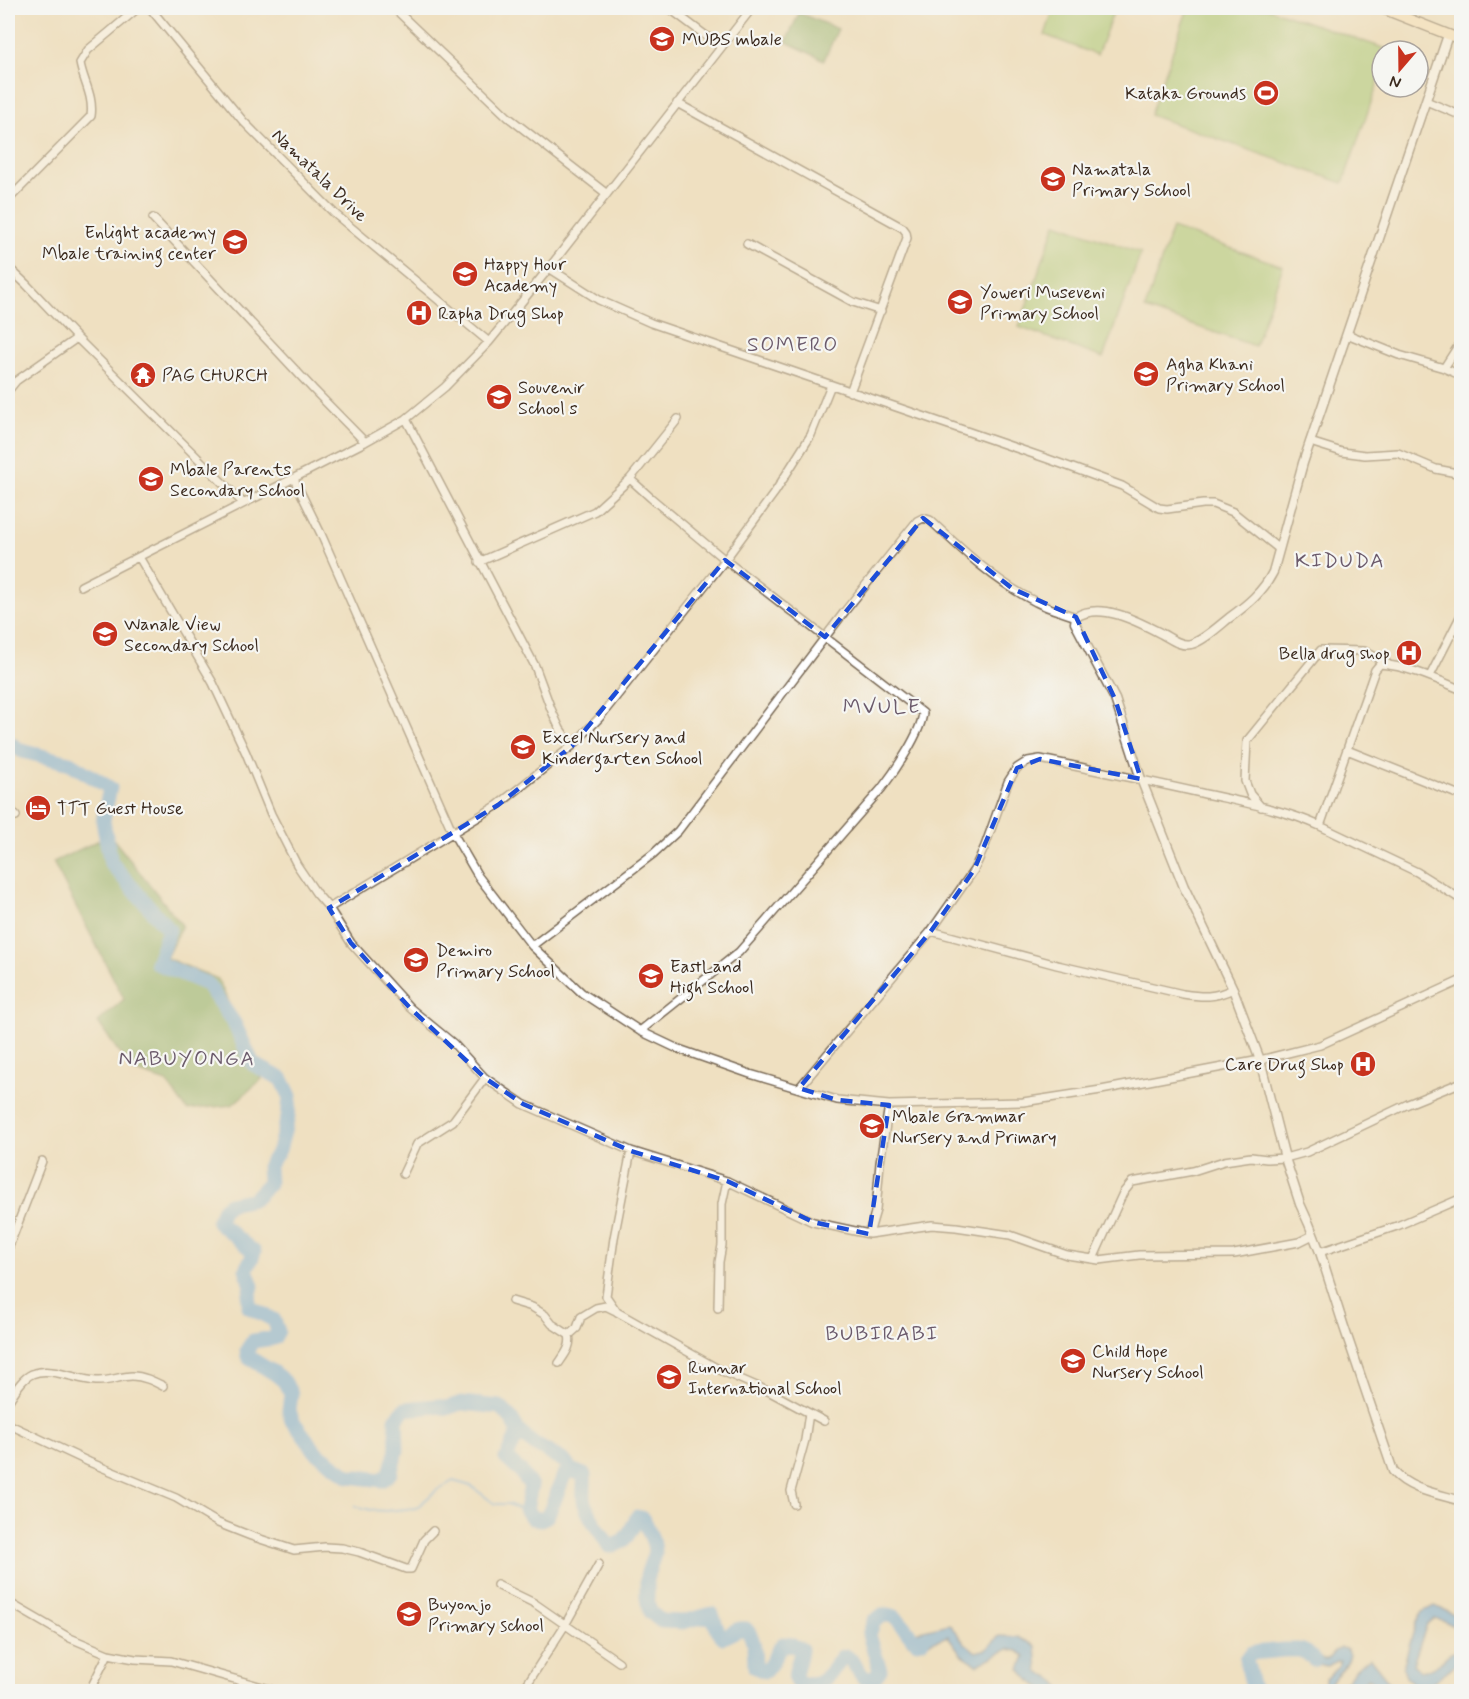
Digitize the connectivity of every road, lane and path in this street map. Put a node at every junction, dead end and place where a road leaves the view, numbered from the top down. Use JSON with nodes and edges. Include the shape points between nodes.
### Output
{"nodes":[{"id":1,"x":138,"y":8,"type":"edge"},
{"id":2,"x":150,"y":8,"type":"edge"},
{"id":3,"x":394,"y":8,"type":"edge"},
{"id":4,"x":669,"y":8,"type":"edge"},
{"id":5,"x":752,"y":8,"type":"edge"},
{"id":6,"x":1382,"y":8,"type":"edge"},
{"id":7,"x":1394,"y":10,"type":"edge"},
{"id":8,"x":1448,"y":35,"type":"junction"},
{"id":9,"x":1461,"y":40,"type":"edge"},
{"id":10,"x":721,"y":47,"type":"junction"},
{"id":11,"x":1426,"y":101,"type":"junction"},
{"id":12,"x":677,"y":103,"type":"junction"},
{"id":13,"x":1461,"y":116,"type":"edge"},
{"id":14,"x":607,"y":194,"type":"junction"},
{"id":15,"x":8,"y":200,"type":"edge"},
{"id":16,"x":153,"y":218,"type":"dead end"},
{"id":17,"x":747,"y":244,"type":"dead end"},
{"id":18,"x":8,"y":267,"type":"edge"},
{"id":19,"x":549,"y":268,"type":"junction"},
{"id":20,"x":881,"y":311,"type":"junction"},
{"id":21,"x":1347,"y":334,"type":"junction"},
{"id":22,"x":76,"y":338,"type":"junction"},
{"id":23,"x":1461,"y":340,"type":"edge"},
{"id":24,"x":489,"y":342,"type":"junction"},
{"id":25,"x":1444,"y":369,"type":"junction"},
{"id":26,"x":1461,"y":376,"type":"edge"},
{"id":27,"x":831,"y":385,"type":"junction"},
{"id":28,"x":8,"y":391,"type":"edge"},
{"id":29,"x":850,"y":392,"type":"junction"},
{"id":30,"x":406,"y":419,"type":"junction"},
{"id":31,"x":678,"y":419,"type":"dead end"},
{"id":32,"x":365,"y":442,"type":"junction"},
{"id":33,"x":1310,"y":442,"type":"junction"},
{"id":34,"x":1461,"y":474,"type":"edge"},
{"id":35,"x":294,"y":479,"type":"junction"},
{"id":36,"x":630,"y":479,"type":"junction"},
{"id":37,"x":243,"y":503,"type":"junction"},
{"id":38,"x":1279,"y":549,"type":"junction"},
{"id":39,"x":139,"y":557,"type":"junction"},
{"id":40,"x":725,"y":560,"type":"junction"},
{"id":41,"x":480,"y":562,"type":"junction"},
{"id":42,"x":81,"y":586,"type":"dead end"},
{"id":43,"x":1461,"y":613,"type":"edge"},
{"id":44,"x":1076,"y":617,"type":"junction"},
{"id":45,"x":825,"y":637,"type":"junction"},
{"id":46,"x":1390,"y":665,"type":"junction"},
{"id":47,"x":1430,"y":676,"type":"junction"},
{"id":48,"x":1461,"y":690,"type":"edge"},
{"id":49,"x":572,"y":746,"type":"junction"},
{"id":50,"x":1347,"y":750,"type":"junction"},
{"id":51,"x":1141,"y":779,"type":"junction"},
{"id":52,"x":1461,"y":796,"type":"edge"},
{"id":53,"x":8,"y":806,"type":"edge"},
{"id":54,"x":1261,"y":807,"type":"junction"},
{"id":55,"x":16,"y":816,"type":"dead end"},
{"id":56,"x":1320,"y":826,"type":"junction"},
{"id":57,"x":453,"y":834,"type":"junction"},
{"id":58,"x":1461,"y":900,"type":"edge"},
{"id":59,"x":329,"y":908,"type":"junction"},
{"id":60,"x":931,"y":931,"type":"junction"},
{"id":61,"x":532,"y":946,"type":"junction"},
{"id":62,"x":1461,"y":981,"type":"edge"},
{"id":63,"x":1233,"y":989,"type":"junction"},
{"id":64,"x":640,"y":1031,"type":"junction"},
{"id":65,"x":1260,"y":1060,"type":"junction"},
{"id":66,"x":485,"y":1078,"type":"junction"},
{"id":67,"x":1461,"y":1082,"type":"edge"},
{"id":68,"x":799,"y":1088,"type":"junction"},
{"id":69,"x":889,"y":1105,"type":"junction"},
{"id":70,"x":631,"y":1151,"type":"junction"},
{"id":71,"x":1285,"y":1158,"type":"junction"},
{"id":72,"x":42,"y":1161,"type":"dead end"},
{"id":73,"x":403,"y":1174,"type":"dead end"},
{"id":74,"x":727,"y":1181,"type":"junction"},
{"id":75,"x":1461,"y":1198,"type":"edge"},
{"id":76,"x":869,"y":1234,"type":"junction"},
{"id":77,"x":1313,"y":1235,"type":"junction"},
{"id":78,"x":8,"y":1249,"type":"edge"},
{"id":79,"x":1320,"y":1252,"type":"junction"},
{"id":80,"x":1094,"y":1259,"type":"junction"},
{"id":81,"x":512,"y":1301,"type":"dead end"},
{"id":82,"x":718,"y":1308,"type":"dead end"},
{"id":83,"x":617,"y":1312,"type":"junction"},
{"id":84,"x":569,"y":1335,"type":"junction"},
{"id":85,"x":559,"y":1363,"type":"dead end"},
{"id":86,"x":163,"y":1386,"type":"dead end"},
{"id":87,"x":8,"y":1402,"type":"edge"},
{"id":88,"x":809,"y":1413,"type":"junction"},
{"id":89,"x":824,"y":1420,"type":"dead end"},
{"id":90,"x":8,"y":1424,"type":"edge"},
{"id":91,"x":1461,"y":1500,"type":"edge"},
{"id":92,"x":794,"y":1504,"type":"dead end"},
{"id":93,"x":433,"y":1530,"type":"dead end"},
{"id":94,"x":599,"y":1564,"type":"dead end"},
{"id":95,"x":497,"y":1585,"type":"dead end"},
{"id":96,"x":8,"y":1602,"type":"edge"},
{"id":97,"x":565,"y":1625,"type":"junction"},
{"id":98,"x":108,"y":1654,"type":"junction"},
{"id":99,"x":619,"y":1662,"type":"dead end"},
{"id":100,"x":245,"y":1682,"type":"junction"},
{"id":101,"x":89,"y":1692,"type":"edge"},
{"id":102,"x":241,"y":1692,"type":"edge"},
{"id":103,"x":280,"y":1692,"type":"edge"},
{"id":104,"x":522,"y":1692,"type":"edge"}],
"edges":[{"from":1,"to":15,"type":"street","via":[[88,50],[80,63],[91,96],[91,116]]},
{"from":2,"to":24,"type":"street","name":"Namatala Drive","via":[[243,121],[334,214]]},
{"from":3,"to":14,"type":"street","via":[[508,117]]},
{"from":4,"to":10,"type":"street"},
{"from":5,"to":10,"type":"street"},
{"from":6,"to":7,"type":"main road"},
{"from":7,"to":8,"type":"main road"},
{"from":8,"to":9,"type":"main road"},
{"from":8,"to":11,"type":"street"},
{"from":10,"to":12,"type":"street"},
{"from":11,"to":13,"type":"street"},
{"from":11,"to":21,"type":"street"},
{"from":12,"to":14,"type":"street"},
{"from":12,"to":20,"type":"street","via":[[903,228],[907,238]]},
{"from":14,"to":19,"type":"street"},
{"from":16,"to":32,"type":"street"},
{"from":17,"to":20,"type":"street","via":[[852,302]]},
{"from":18,"to":22,"type":"street"},
{"from":19,"to":24,"type":"street"},
{"from":19,"to":27,"type":"street","via":[[600,300],[651,323]]},
{"from":20,"to":29,"type":"street"},
{"from":21,"to":25,"type":"street"},
{"from":21,"to":33,"type":"street"},
{"from":22,"to":28,"type":"street"},
{"from":22,"to":37,"type":"street"},
{"from":23,"to":25,"type":"street"},
{"from":24,"to":30,"type":"street","via":[[445,387]]},
{"from":25,"to":26,"type":"street"},
{"from":27,"to":29,"type":"street"},
{"from":27,"to":40,"type":"street","via":[[811,435]]},
{"from":29,"to":38,"type":"street","via":[[1122,486],[1159,508],[1213,504],[1233,512]]},
{"from":30,"to":32,"type":"street"},
{"from":30,"to":41,"type":"street"},
{"from":31,"to":36,"type":"street"},
{"from":32,"to":35,"type":"street"},
{"from":33,"to":34,"type":"street","via":[[1365,455],[1398,453],[1436,469]]},
{"from":33,"to":38,"type":"street"},
{"from":35,"to":37,"type":"street"},
{"from":35,"to":57,"type":"street"},
{"from":36,"to":40,"type":"street"},
{"from":36,"to":41,"type":"street","via":[[595,511]]},
{"from":37,"to":39,"type":"street"},
{"from":38,"to":44,"type":"street","via":[[1273,572],[1261,590],[1247,605],[1190,645],[1177,643],[1123,615],[1098,611]]},
{"from":39,"to":42,"type":"street"},
{"from":39,"to":59,"type":"street","via":[[213,683],[297,864]]},
{"from":40,"to":45,"type":"street"},
{"from":40,"to":49,"type":"street","via":[[600,717]]},
{"from":41,"to":49,"type":"street","via":[[535,666],[560,729]]},
{"from":43,"to":47,"type":"street"},
{"from":44,"to":45,"type":"street","via":[[1013,589],[923,518]]},
{"from":44,"to":51,"type":"street","via":[[1075,622],[1115,699]]},
{"from":45,"to":61,"type":"street","via":[[678,831]]},
{"from":45,"to":64,"type":"street","via":[[923,712],[921,721],[902,760],[882,788],[739,952]]},
{"from":46,"to":47,"type":"street"},
{"from":46,"to":50,"type":"street","via":[[1380,664],[1375,670]]},
{"from":46,"to":54,"type":"street","via":[[1364,651],[1321,650],[1247,741],[1245,781]]},
{"from":47,"to":48,"type":"street"},
{"from":49,"to":57,"type":"street","via":[[498,805]]},
{"from":50,"to":52,"type":"street"},
{"from":50,"to":56,"type":"street"},
{"from":51,"to":54,"type":"street"},
{"from":51,"to":60,"type":"street","via":[[1040,759],[1017,768],[974,870]]},
{"from":51,"to":63,"type":"street","via":[[1184,887]]},
{"from":53,"to":55,"type":"street"},
{"from":54,"to":56,"type":"street"},
{"from":56,"to":58,"type":"street","via":[[1417,872]]},
{"from":57,"to":59,"type":"street"},
{"from":57,"to":61,"type":"street","via":[[478,876]]},
{"from":59,"to":66,"type":"street","via":[[351,943],[410,1008],[454,1044]]},
{"from":60,"to":63,"type":"street","via":[[1183,994],[1219,996]]},
{"from":60,"to":68,"type":"street"},
{"from":61,"to":64,"type":"street","via":[[582,993]]},
{"from":62,"to":65,"type":"street","via":[[1320,1045]]},
{"from":63,"to":65,"type":"street"},
{"from":64,"to":68,"type":"street","via":[[676,1048]]},
{"from":65,"to":69,"type":"street","via":[[1023,1102]]},
{"from":65,"to":71,"type":"street"},
{"from":66,"to":70,"type":"street","via":[[523,1104]]},
{"from":66,"to":73,"type":"street","via":[[453,1121],[417,1144]]},
{"from":67,"to":71,"type":"street"},
{"from":68,"to":69,"type":"street","via":[[837,1100]]},
{"from":69,"to":76,"type":"street","via":[[876,1210]]},
{"from":70,"to":74,"type":"street"},
{"from":70,"to":83,"type":"street","via":[[606,1296]]},
{"from":71,"to":77,"type":"street"},
{"from":71,"to":80,"type":"street","via":[[1224,1161],[1132,1182],[1123,1193]]},
{"from":72,"to":78,"type":"street"},
{"from":74,"to":76,"type":"street","via":[[813,1222]]},
{"from":74,"to":82,"type":"street","via":[[722,1204]]},
{"from":75,"to":79,"type":"street","via":[[1397,1226]]},
{"from":76,"to":80,"type":"street","via":[[932,1225],[956,1227],[1010,1235],[1067,1255]]},
{"from":77,"to":79,"type":"street"},
{"from":77,"to":80,"type":"street","via":[[1299,1242],[1234,1254]]},
{"from":79,"to":91,"type":"street","via":[[1393,1471],[1415,1487]]},
{"from":81,"to":84,"type":"street","via":[[532,1307]]},
{"from":83,"to":84,"type":"street","via":[[606,1306],[596,1308],[581,1317]]},
{"from":83,"to":88,"type":"street","via":[[722,1371]]},
{"from":84,"to":85,"type":"street","via":[[571,1342]]},
{"from":86,"to":87,"type":"street","via":[[131,1376],[99,1382],[38,1372],[17,1388]]},
{"from":88,"to":89,"type":"street"},
{"from":88,"to":92,"type":"street","via":[[791,1491]]},
{"from":90,"to":93,"type":"street","via":[[176,1498],[218,1523],[294,1550],[342,1548],[411,1569],[423,1540]]},
{"from":94,"to":97,"type":"street"},
{"from":95,"to":97,"type":"street","via":[[534,1603]]},
{"from":96,"to":98,"type":"street","via":[[70,1638]]},
{"from":97,"to":99,"type":"street"},
{"from":97,"to":104,"type":"street"},
{"from":98,"to":100,"type":"street","via":[[171,1661]]},
{"from":98,"to":101,"type":"street"},
{"from":100,"to":102,"type":"street"},
{"from":100,"to":103,"type":"street"}]}
